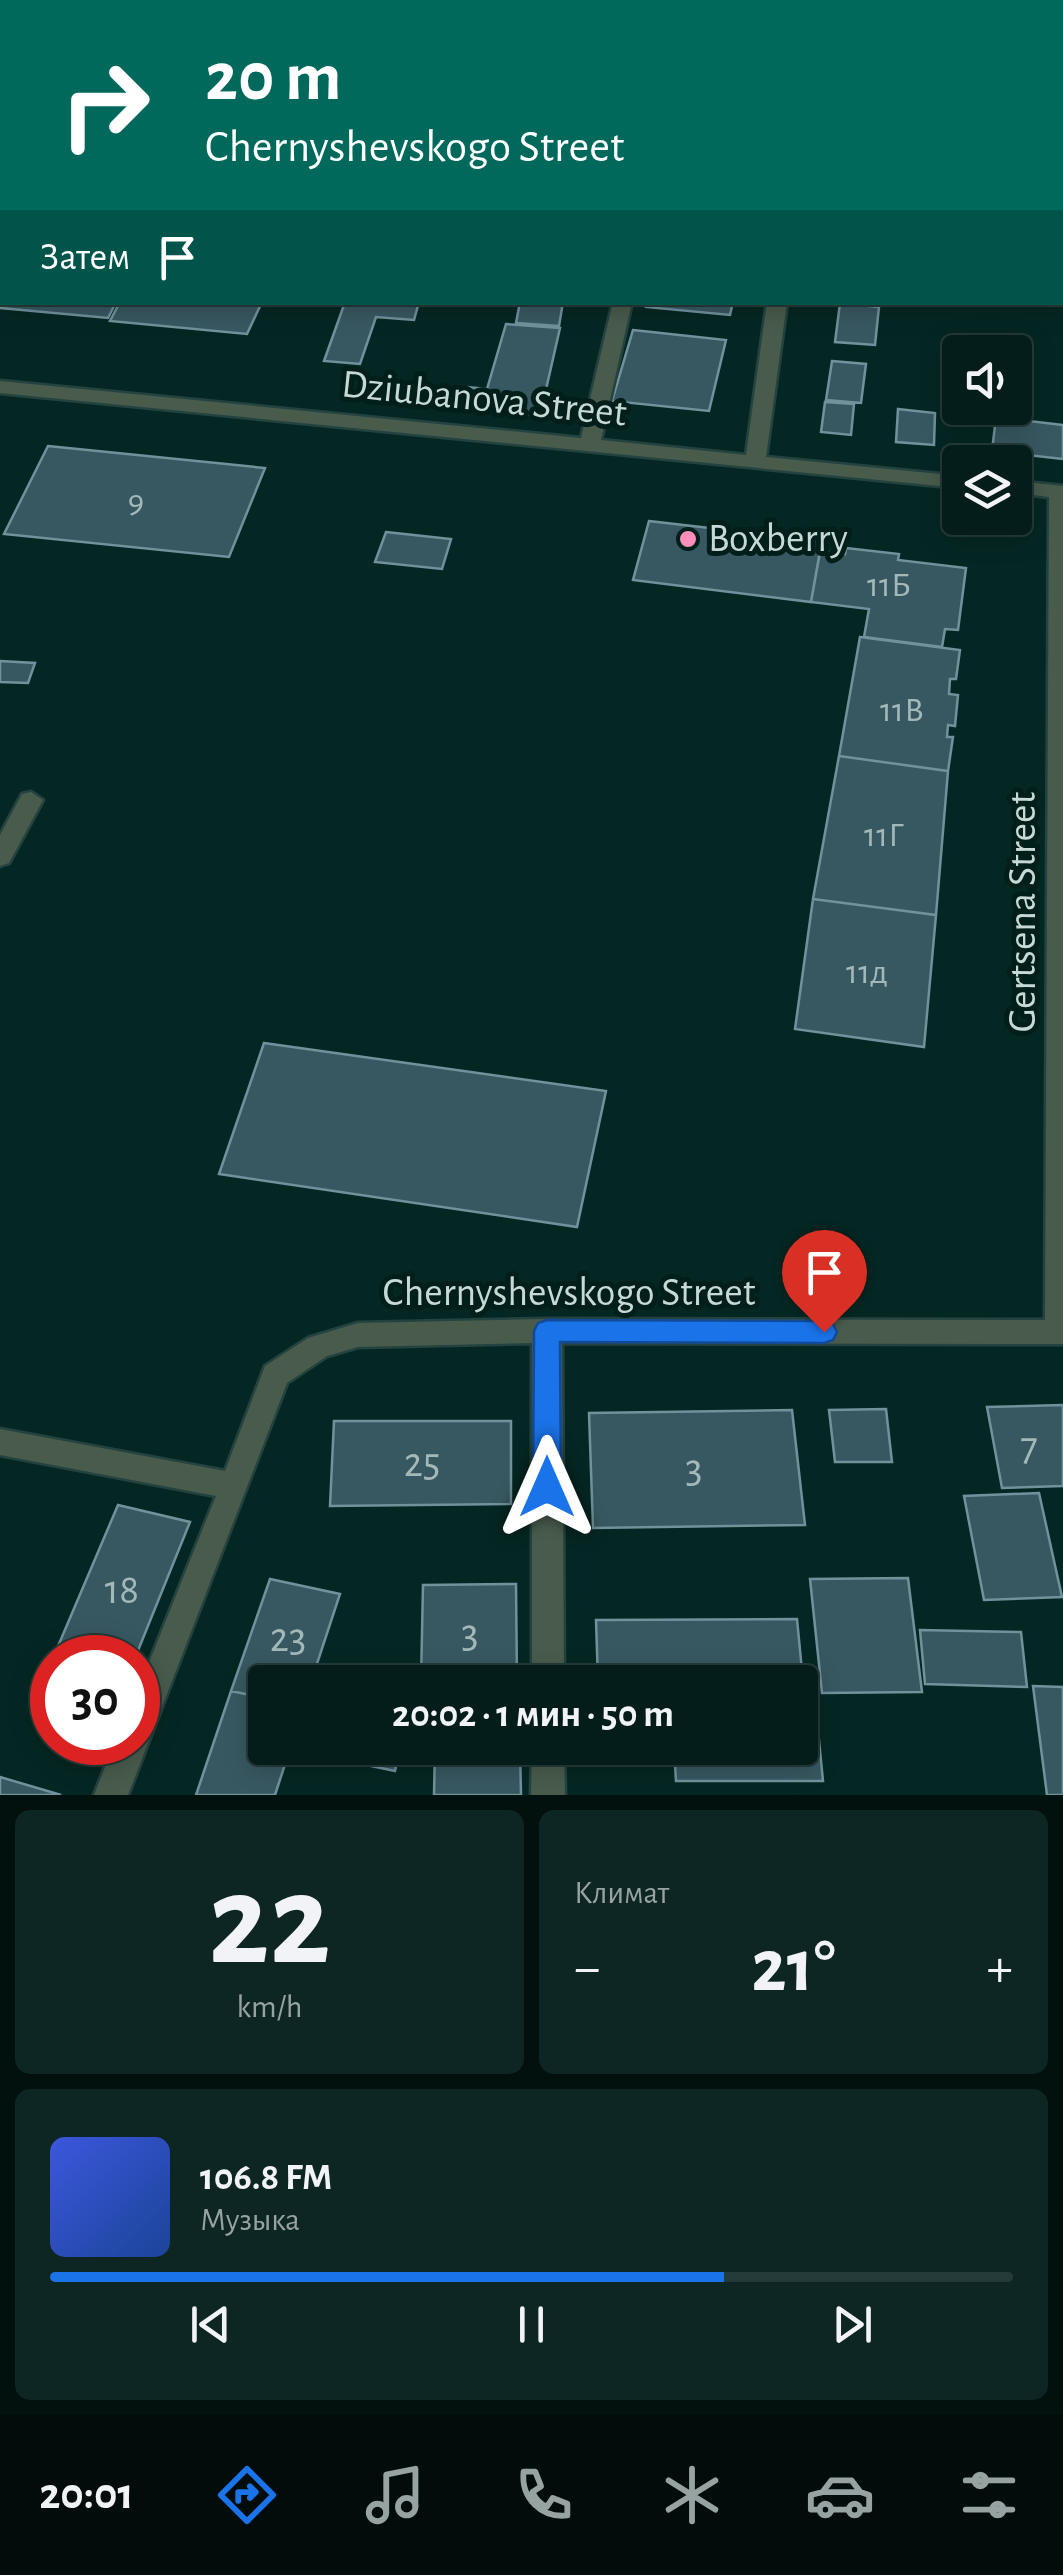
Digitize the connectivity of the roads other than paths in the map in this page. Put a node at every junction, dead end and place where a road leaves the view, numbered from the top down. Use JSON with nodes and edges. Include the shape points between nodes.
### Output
{"nodes":[{"id":1,"x":622,"y":305,"type":"edge"},
{"id":2,"x":777,"y":305,"type":"edge"},
{"id":3,"x":0,"y":387,"type":"edge"},
{"id":4,"x":589,"y":448,"type":"junction"},
{"id":5,"x":755,"y":462,"type":"junction"},
{"id":6,"x":942,"y":480,"type":"edge"},
{"id":7,"x":1032,"y":489,"type":"edge"},
{"id":8,"x":1062,"y":492,"type":"edge"},
{"id":9,"x":31,"y":800,"type":"dead end"},
{"id":10,"x":0,"y":857,"type":"edge"},
{"id":11,"x":547,"y":1331,"type":"junction"},
{"id":12,"x":1062,"y":1332,"type":"edge"},
{"id":13,"x":0,"y":1442,"type":"edge"},
{"id":14,"x":236,"y":1486,"type":"junction"},
{"id":15,"x":548,"y":1665,"type":"edge"},
{"id":16,"x":160,"y":1675,"type":"edge"},
{"id":17,"x":123,"y":1765,"type":"edge"},
{"id":18,"x":548,"y":1765,"type":"edge"},
{"id":19,"x":112,"y":1795,"type":"edge"},
{"id":20,"x":548,"y":1795,"type":"edge"}],
"edges":[{"from":1,"to":4,"type":"street"},
{"from":2,"to":5,"type":"street"},
{"from":3,"to":4,"type":"street","name":"Dziubanova Street"},
{"from":4,"to":5,"type":"street","name":"Dziubanova Street"},
{"from":5,"to":6,"type":"street","name":"Dziubanova Street"},
{"from":7,"to":8,"type":"street"},
{"from":8,"to":12,"type":"street","name":"Gertsena Street"},
{"from":9,"to":10,"type":"street"},
{"from":11,"to":12,"type":"street","name":"Chernyshevskogo Street"},
{"from":11,"to":14,"type":"street","name":"Chernyshevskogo Street","via":[[358,1335],[318,1347],[275,1375]]},
{"from":11,"to":15,"type":"street"},
{"from":13,"to":14,"type":"street"},
{"from":14,"to":16,"type":"street","name":"Chernyshevskogo Street"},
{"from":17,"to":19,"type":"street"},
{"from":18,"to":20,"type":"street"}]}
